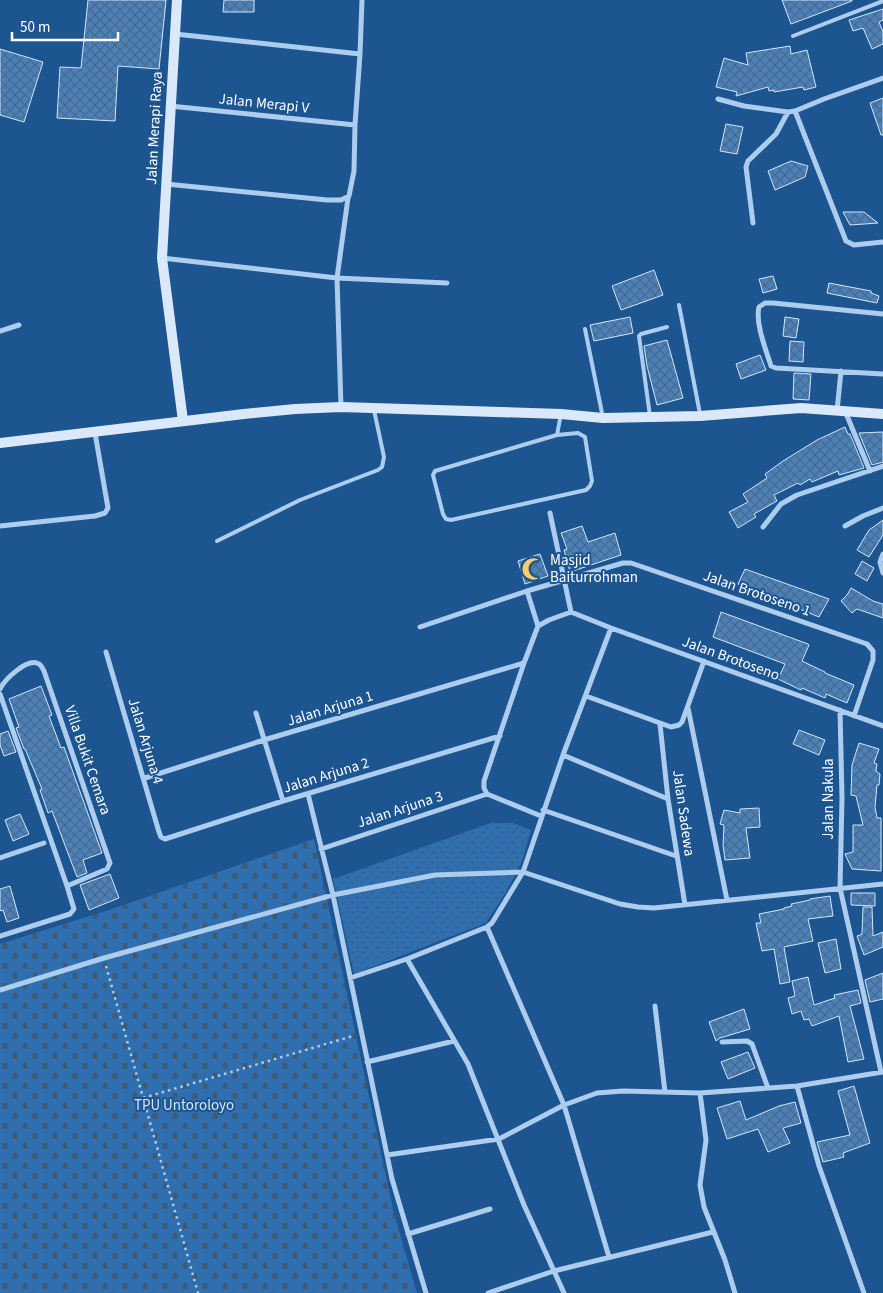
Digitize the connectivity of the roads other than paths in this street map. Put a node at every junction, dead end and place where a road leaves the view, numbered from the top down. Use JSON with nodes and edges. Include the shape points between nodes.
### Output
{"nodes":[{"id":1,"x":177,"y":0,"type":"edge"},
{"id":2,"x":362,"y":0,"type":"edge"},
{"id":3,"x":883,"y":1,"type":"edge"},
{"id":4,"x":174,"y":34,"type":"junction"},
{"id":5,"x":793,"y":36,"type":"dead end"},
{"id":6,"x":360,"y":54,"type":"junction"},
{"id":7,"x":883,"y":78,"type":"edge"},
{"id":8,"x":718,"y":99,"type":"dead end"},
{"id":9,"x":170,"y":106,"type":"junction"},
{"id":10,"x":795,"y":111,"type":"junction"},
{"id":11,"x":788,"y":112,"type":"junction"},
{"id":12,"x":355,"y":125,"type":"junction"},
{"id":13,"x":165,"y":184,"type":"junction"},
{"id":14,"x":348,"y":198,"type":"junction"},
{"id":15,"x":752,"y":223,"type":"dead end"},
{"id":16,"x":883,"y":242,"type":"edge"},
{"id":17,"x":162,"y":258,"type":"junction"},
{"id":18,"x":336,"y":278,"type":"junction"},
{"id":19,"x":447,"y":283,"type":"dead end"},
{"id":20,"x":680,"y":306,"type":"dead end"},
{"id":21,"x":883,"y":314,"type":"edge"},
{"id":22,"x":19,"y":325,"type":"dead end"},
{"id":23,"x":668,"y":327,"type":"dead end"},
{"id":24,"x":585,"y":329,"type":"dead end"},
{"id":25,"x":0,"y":331,"type":"edge"},
{"id":26,"x":841,"y":371,"type":"junction"},
{"id":27,"x":883,"y":374,"type":"edge"},
{"id":28,"x":340,"y":407,"type":"junction"},
{"id":29,"x":374,"y":408,"type":"junction"},
{"id":30,"x":841,"y":411,"type":"junction"},
{"id":31,"x":561,"y":414,"type":"junction"},
{"id":32,"x":883,"y":414,"type":"edge"},
{"id":33,"x":700,"y":416,"type":"junction"},
{"id":34,"x":603,"y":418,"type":"junction"},
{"id":35,"x":650,"y":418,"type":"junction"},
{"id":36,"x":183,"y":421,"type":"junction"},
{"id":37,"x":95,"y":433,"type":"junction"},
{"id":38,"x":557,"y":435,"type":"junction"},
{"id":39,"x":0,"y":443,"type":"edge"},
{"id":40,"x":883,"y":466,"type":"edge"},
{"id":41,"x":870,"y":471,"type":"junction"},
{"id":42,"x":883,"y":508,"type":"edge"},
{"id":43,"x":550,"y":513,"type":"dead end"},
{"id":44,"x":0,"y":526,"type":"edge"},
{"id":45,"x":845,"y":526,"type":"dead end"},
{"id":46,"x":763,"y":527,"type":"dead end"},
{"id":47,"x":217,"y":541,"type":"dead end"},
{"id":48,"x":883,"y":554,"type":"edge"},
{"id":49,"x":883,"y":573,"type":"edge"},
{"id":50,"x":564,"y":580,"type":"junction"},
{"id":51,"x":527,"y":591,"type":"junction"},
{"id":52,"x":571,"y":612,"type":"junction"},
{"id":53,"x":538,"y":626,"type":"junction"},
{"id":54,"x":420,"y":628,"type":"dead end"},
{"id":55,"x":610,"y":628,"type":"junction"},
{"id":56,"x":106,"y":652,"type":"dead end"},
{"id":57,"x":704,"y":661,"type":"junction"},
{"id":58,"x":524,"y":663,"type":"junction"},
{"id":59,"x":0,"y":689,"type":"edge"},
{"id":60,"x":0,"y":694,"type":"edge"},
{"id":61,"x":586,"y":696,"type":"junction"},
{"id":62,"x":688,"y":708,"type":"junction"},
{"id":63,"x":840,"y":710,"type":"junction"},
{"id":64,"x":256,"y":713,"type":"dead end"},
{"id":65,"x":854,"y":716,"type":"junction"},
{"id":66,"x":660,"y":724,"type":"junction"},
{"id":67,"x":883,"y":726,"type":"edge"},
{"id":68,"x":500,"y":736,"type":"junction"},
{"id":69,"x":264,"y":740,"type":"junction"},
{"id":70,"x":563,"y":755,"type":"junction"},
{"id":71,"x":144,"y":778,"type":"junction"},
{"id":72,"x":308,"y":794,"type":"junction"},
{"id":73,"x":487,"y":794,"type":"junction"},
{"id":74,"x":668,"y":799,"type":"junction"},
{"id":75,"x":283,"y":801,"type":"junction"},
{"id":76,"x":542,"y":813,"type":"junction"},
{"id":77,"x":161,"y":837,"type":"joint"},
{"id":78,"x":44,"y":844,"type":"dead end"},
{"id":79,"x":322,"y":849,"type":"junction"},
{"id":80,"x":676,"y":856,"type":"junction"},
{"id":81,"x":0,"y":858,"type":"edge"},
{"id":82,"x":523,"y":872,"type":"junction"},
{"id":83,"x":883,"y":884,"type":"edge"},
{"id":84,"x":67,"y":886,"type":"junction"},
{"id":85,"x":840,"y":888,"type":"junction"},
{"id":86,"x":333,"y":895,"type":"junction"},
{"id":87,"x":727,"y":900,"type":"junction"},
{"id":88,"x":685,"y":904,"type":"junction"},
{"id":89,"x":486,"y":927,"type":"junction"},
{"id":90,"x":0,"y":936,"type":"edge"},
{"id":91,"x":407,"y":959,"type":"junction"},
{"id":92,"x":350,"y":978,"type":"junction"},
{"id":93,"x":0,"y":990,"type":"edge"},
{"id":94,"x":655,"y":1006,"type":"dead end"},
{"id":95,"x":454,"y":1041,"type":"junction"},
{"id":96,"x":722,"y":1042,"type":"dead end"},
{"id":97,"x":367,"y":1062,"type":"junction"},
{"id":98,"x":882,"y":1072,"type":"edge"},
{"id":99,"x":797,"y":1086,"type":"junction"},
{"id":100,"x":768,"y":1088,"type":"junction"},
{"id":101,"x":665,"y":1092,"type":"junction"},
{"id":102,"x":700,"y":1093,"type":"junction"},
{"id":103,"x":564,"y":1105,"type":"junction"},
{"id":104,"x":499,"y":1139,"type":"junction"},
{"id":105,"x":387,"y":1155,"type":"junction"},
{"id":106,"x":490,"y":1209,"type":"dead end"},
{"id":107,"x":713,"y":1232,"type":"junction"},
{"id":108,"x":408,"y":1234,"type":"junction"},
{"id":109,"x":609,"y":1257,"type":"junction"},
{"id":110,"x":554,"y":1272,"type":"junction"},
{"id":111,"x":426,"y":1293,"type":"edge"},
{"id":112,"x":488,"y":1293,"type":"edge"},
{"id":113,"x":564,"y":1293,"type":"edge"},
{"id":114,"x":736,"y":1293,"type":"edge"},
{"id":115,"x":864,"y":1293,"type":"edge"}],
"edges":[{"from":1,"to":4,"type":"street","name":"Jalan Merapi Raya"},
{"from":2,"to":6,"type":"street"},
{"from":3,"to":5,"type":"lane"},
{"from":4,"to":6,"type":"street"},
{"from":4,"to":9,"type":"street","name":"Jalan Merapi Raya"},
{"from":6,"to":12,"type":"street"},
{"from":7,"to":10,"type":"street"},
{"from":8,"to":11,"type":"street"},
{"from":9,"to":12,"type":"street","name":"Jalan Merapi V"},
{"from":9,"to":13,"type":"street","name":"Jalan Merapi Raya"},
{"from":10,"to":11,"type":"street"},
{"from":10,"to":16,"type":"street","via":[[846,241],[854,245]]},
{"from":11,"to":15,"type":"street","via":[[776,134],[748,161],[746,167]]},
{"from":12,"to":14,"type":"street","via":[[354,171]]},
{"from":13,"to":14,"type":"street","via":[[300,199]]},
{"from":13,"to":17,"type":"street","name":"Jalan Merapi Raya"},
{"from":14,"to":18,"type":"street"},
{"from":17,"to":18,"type":"street"},
{"from":17,"to":36,"type":"street","name":"Jalan Merapi Raya"},
{"from":18,"to":19,"type":"street"},
{"from":18,"to":28,"type":"street"},
{"from":20,"to":33,"type":"lane"},
{"from":21,"to":26,"type":"street","via":[[773,303],[765,303],[759,308],[759,325],[771,366]]},
{"from":22,"to":25,"type":"street"},
{"from":23,"to":35,"type":"lane","via":[[639,336]]},
{"from":24,"to":34,"type":"lane"},
{"from":26,"to":27,"type":"street"},
{"from":26,"to":30,"type":"street"},
{"from":28,"to":29,"type":"street"},
{"from":28,"to":36,"type":"street"},
{"from":29,"to":31,"type":"street"},
{"from":29,"to":47,"type":"lane","via":[[384,457],[382,466],[300,500]]},
{"from":30,"to":32,"type":"street"},
{"from":30,"to":33,"type":"street","via":[[801,408]]},
{"from":30,"to":41,"type":"street"},
{"from":31,"to":34,"type":"street"},
{"from":31,"to":38,"type":"lane"},
{"from":33,"to":35,"type":"street"},
{"from":34,"to":35,"type":"street"},
{"from":36,"to":37,"type":"street"},
{"from":37,"to":39,"type":"street"},
{"from":37,"to":44,"type":"street","via":[[108,508],[105,513]]},
{"from":38,"to":38,"type":"lane","via":[[578,432],[585,437],[592,481],[586,490],[451,520],[443,514],[433,475],[435,470]]},
{"from":40,"to":41,"type":"street"},
{"from":41,"to":46,"type":"street","via":[[797,495],[781,504]]},
{"from":42,"to":45,"type":"street"},
{"from":43,"to":50,"type":"street"},
{"from":48,"to":49,"type":"street","via":[[880,562]]},
{"from":50,"to":51,"type":"street","name":"Jalan Brotoseno 1"},
{"from":50,"to":52,"type":"street"},
{"from":50,"to":65,"type":"street","name":"Jalan Brotoseno 1","via":[[631,563],[866,644],[873,650],[873,660]]},
{"from":51,"to":53,"type":"street"},
{"from":51,"to":54,"type":"street","name":"Jalan Brotoseno 1"},
{"from":52,"to":53,"type":"street"},
{"from":52,"to":55,"type":"street","name":"Jalan Brotoseno"},
{"from":53,"to":58,"type":"street"},
{"from":55,"to":57,"type":"street","name":"Jalan Brotoseno"},
{"from":55,"to":61,"type":"street"},
{"from":56,"to":71,"type":"street","name":"Jalan Arjuna 4"},
{"from":57,"to":62,"type":"street"},
{"from":57,"to":63,"type":"street","name":"Jalan Brotoseno"},
{"from":58,"to":68,"type":"street"},
{"from":58,"to":69,"type":"street","name":"Jalan Arjuna 1"},
{"from":59,"to":84,"type":"street","name":"Villa Bukit Cemara","via":[[18,669],[37,663],[44,671],[110,861],[107,869]]},
{"from":60,"to":84,"type":"street"},
{"from":61,"to":66,"type":"street"},
{"from":61,"to":70,"type":"street"},
{"from":62,"to":66,"type":"street","via":[[679,725]]},
{"from":62,"to":87,"type":"street"},
{"from":63,"to":65,"type":"street","name":"Jalan Brotoseno"},
{"from":63,"to":85,"type":"street","name":"Jalan Nakula"},
{"from":64,"to":69,"type":"street"},
{"from":65,"to":67,"type":"street","name":"Jalan Brotoseno"},
{"from":66,"to":74,"type":"street","name":"Jalan Sadewa"},
{"from":68,"to":72,"type":"street","name":"Jalan Arjuna 2"},
{"from":68,"to":73,"type":"street","via":[[485,774]]},
{"from":69,"to":71,"type":"street","name":"Jalan Arjuna 1"},
{"from":69,"to":75,"type":"street"},
{"from":70,"to":74,"type":"street"},
{"from":70,"to":76,"type":"street"},
{"from":71,"to":77,"type":"street","name":"Jalan Arjuna 4"},
{"from":72,"to":75,"type":"street","name":"Jalan Arjuna 2"},
{"from":72,"to":79,"type":"street"},
{"from":73,"to":76,"type":"street"},
{"from":73,"to":79,"type":"street","name":"Jalan Arjuna 3"},
{"from":74,"to":80,"type":"street","name":"Jalan Sadewa"},
{"from":75,"to":77,"type":"street","name":"Jalan Arjuna 2","via":[[170,838]]},
{"from":76,"to":80,"type":"street"},
{"from":76,"to":82,"type":"street"},
{"from":78,"to":81,"type":"street"},
{"from":79,"to":86,"type":"street"},
{"from":80,"to":88,"type":"street","name":"Jalan Sadewa"},
{"from":82,"to":86,"type":"street","via":[[435,875]]},
{"from":82,"to":88,"type":"street","via":[[620,904],[654,908]]},
{"from":82,"to":89,"type":"street","via":[[492,923]]},
{"from":83,"to":85,"type":"street"},
{"from":84,"to":90,"type":"street","via":[[74,904],[72,912]]},
{"from":85,"to":87,"type":"street"},
{"from":85,"to":98,"type":"street","name":"Jalan Nakula"},
{"from":86,"to":92,"type":"street"},
{"from":86,"to":93,"type":"street"},
{"from":87,"to":88,"type":"street"},
{"from":89,"to":91,"type":"street"},
{"from":89,"to":103,"type":"street"},
{"from":91,"to":92,"type":"street"},
{"from":91,"to":95,"type":"street"},
{"from":92,"to":97,"type":"street"},
{"from":94,"to":101,"type":"street"},
{"from":95,"to":97,"type":"street"},
{"from":95,"to":104,"type":"street","via":[[468,1064]]},
{"from":96,"to":100,"type":"street","via":[[748,1041],[752,1044]]},
{"from":97,"to":105,"type":"street"},
{"from":98,"to":99,"type":"street"},
{"from":99,"to":100,"type":"street"},
{"from":99,"to":115,"type":"street","via":[[819,1166]]},
{"from":100,"to":102,"type":"street"},
{"from":101,"to":102,"type":"street"},
{"from":101,"to":103,"type":"street","via":[[603,1092]]},
{"from":102,"to":107,"type":"street","via":[[706,1140],[700,1185]]},
{"from":103,"to":104,"type":"street"},
{"from":103,"to":109,"type":"street"},
{"from":104,"to":105,"type":"street"},
{"from":104,"to":110,"type":"street"},
{"from":105,"to":108,"type":"street"},
{"from":106,"to":108,"type":"street"},
{"from":107,"to":109,"type":"street"},
{"from":107,"to":114,"type":"street"},
{"from":108,"to":111,"type":"street"},
{"from":109,"to":110,"type":"street"},
{"from":110,"to":112,"type":"street"},
{"from":110,"to":113,"type":"street"}]}
